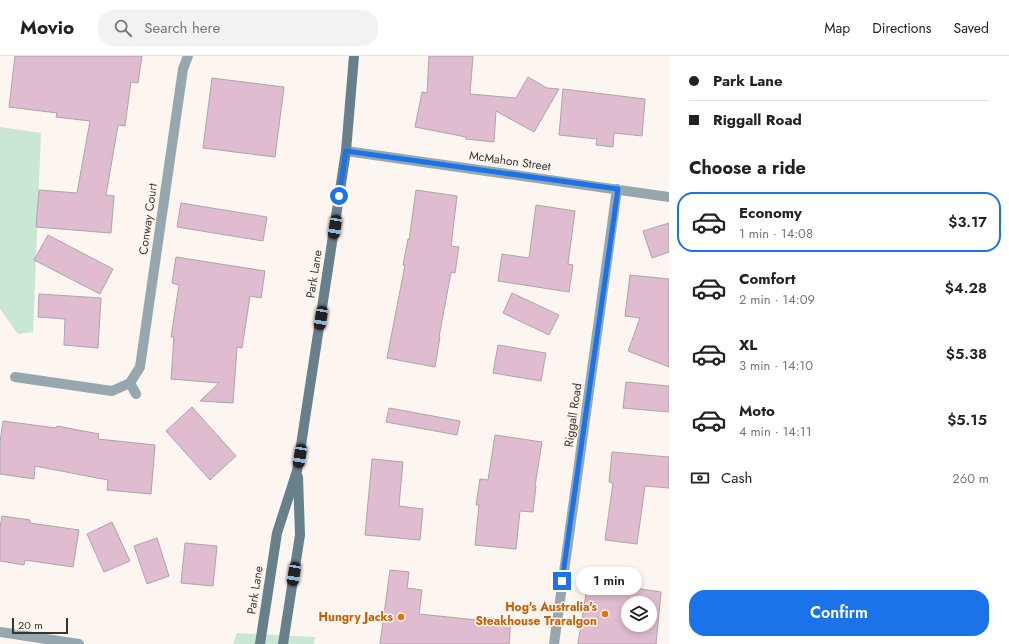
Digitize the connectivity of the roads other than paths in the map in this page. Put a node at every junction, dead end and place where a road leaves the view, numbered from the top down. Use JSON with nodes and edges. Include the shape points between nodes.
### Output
{"nodes":[{"id":1,"x":188,"y":56,"type":"edge"},
{"id":2,"x":354,"y":56,"type":"edge"},
{"id":3,"x":346,"y":151,"type":"junction"},
{"id":4,"x":618,"y":189,"type":"junction"},
{"id":5,"x":669,"y":196,"type":"edge"},
{"id":6,"x":15,"y":377,"type":"dead end"},
{"id":7,"x":130,"y":383,"type":"junction"},
{"id":8,"x":136,"y":394,"type":"dead end"},
{"id":9,"x":297,"y":471,"type":"junction"},
{"id":10,"x":0,"y":632,"type":"edge"},
{"id":11,"x":79,"y":644,"type":"edge"},
{"id":12,"x":260,"y":644,"type":"edge"},
{"id":13,"x":283,"y":644,"type":"edge"},
{"id":14,"x":554,"y":644,"type":"edge"}],
"edges":[{"from":1,"to":7,"type":"street","name":"Conway Court","via":[[183,69],[140,367]]},
{"from":2,"to":3,"type":"street","name":"Park Lane"},
{"from":3,"to":4,"type":"street","name":"McMahon Street"},
{"from":3,"to":9,"type":"street","name":"Park Lane"},
{"from":4,"to":5,"type":"street","name":"McMahon Street"},
{"from":4,"to":14,"type":"street","name":"Riggall Road"},
{"from":6,"to":7,"type":"street","via":[[112,391]]},
{"from":7,"to":8,"type":"street"},
{"from":9,"to":12,"type":"street","name":"Park Lane","via":[[277,533]]},
{"from":9,"to":13,"type":"street","name":"Park Lane","via":[[300,535]]},
{"from":10,"to":11,"type":"street"}]}
